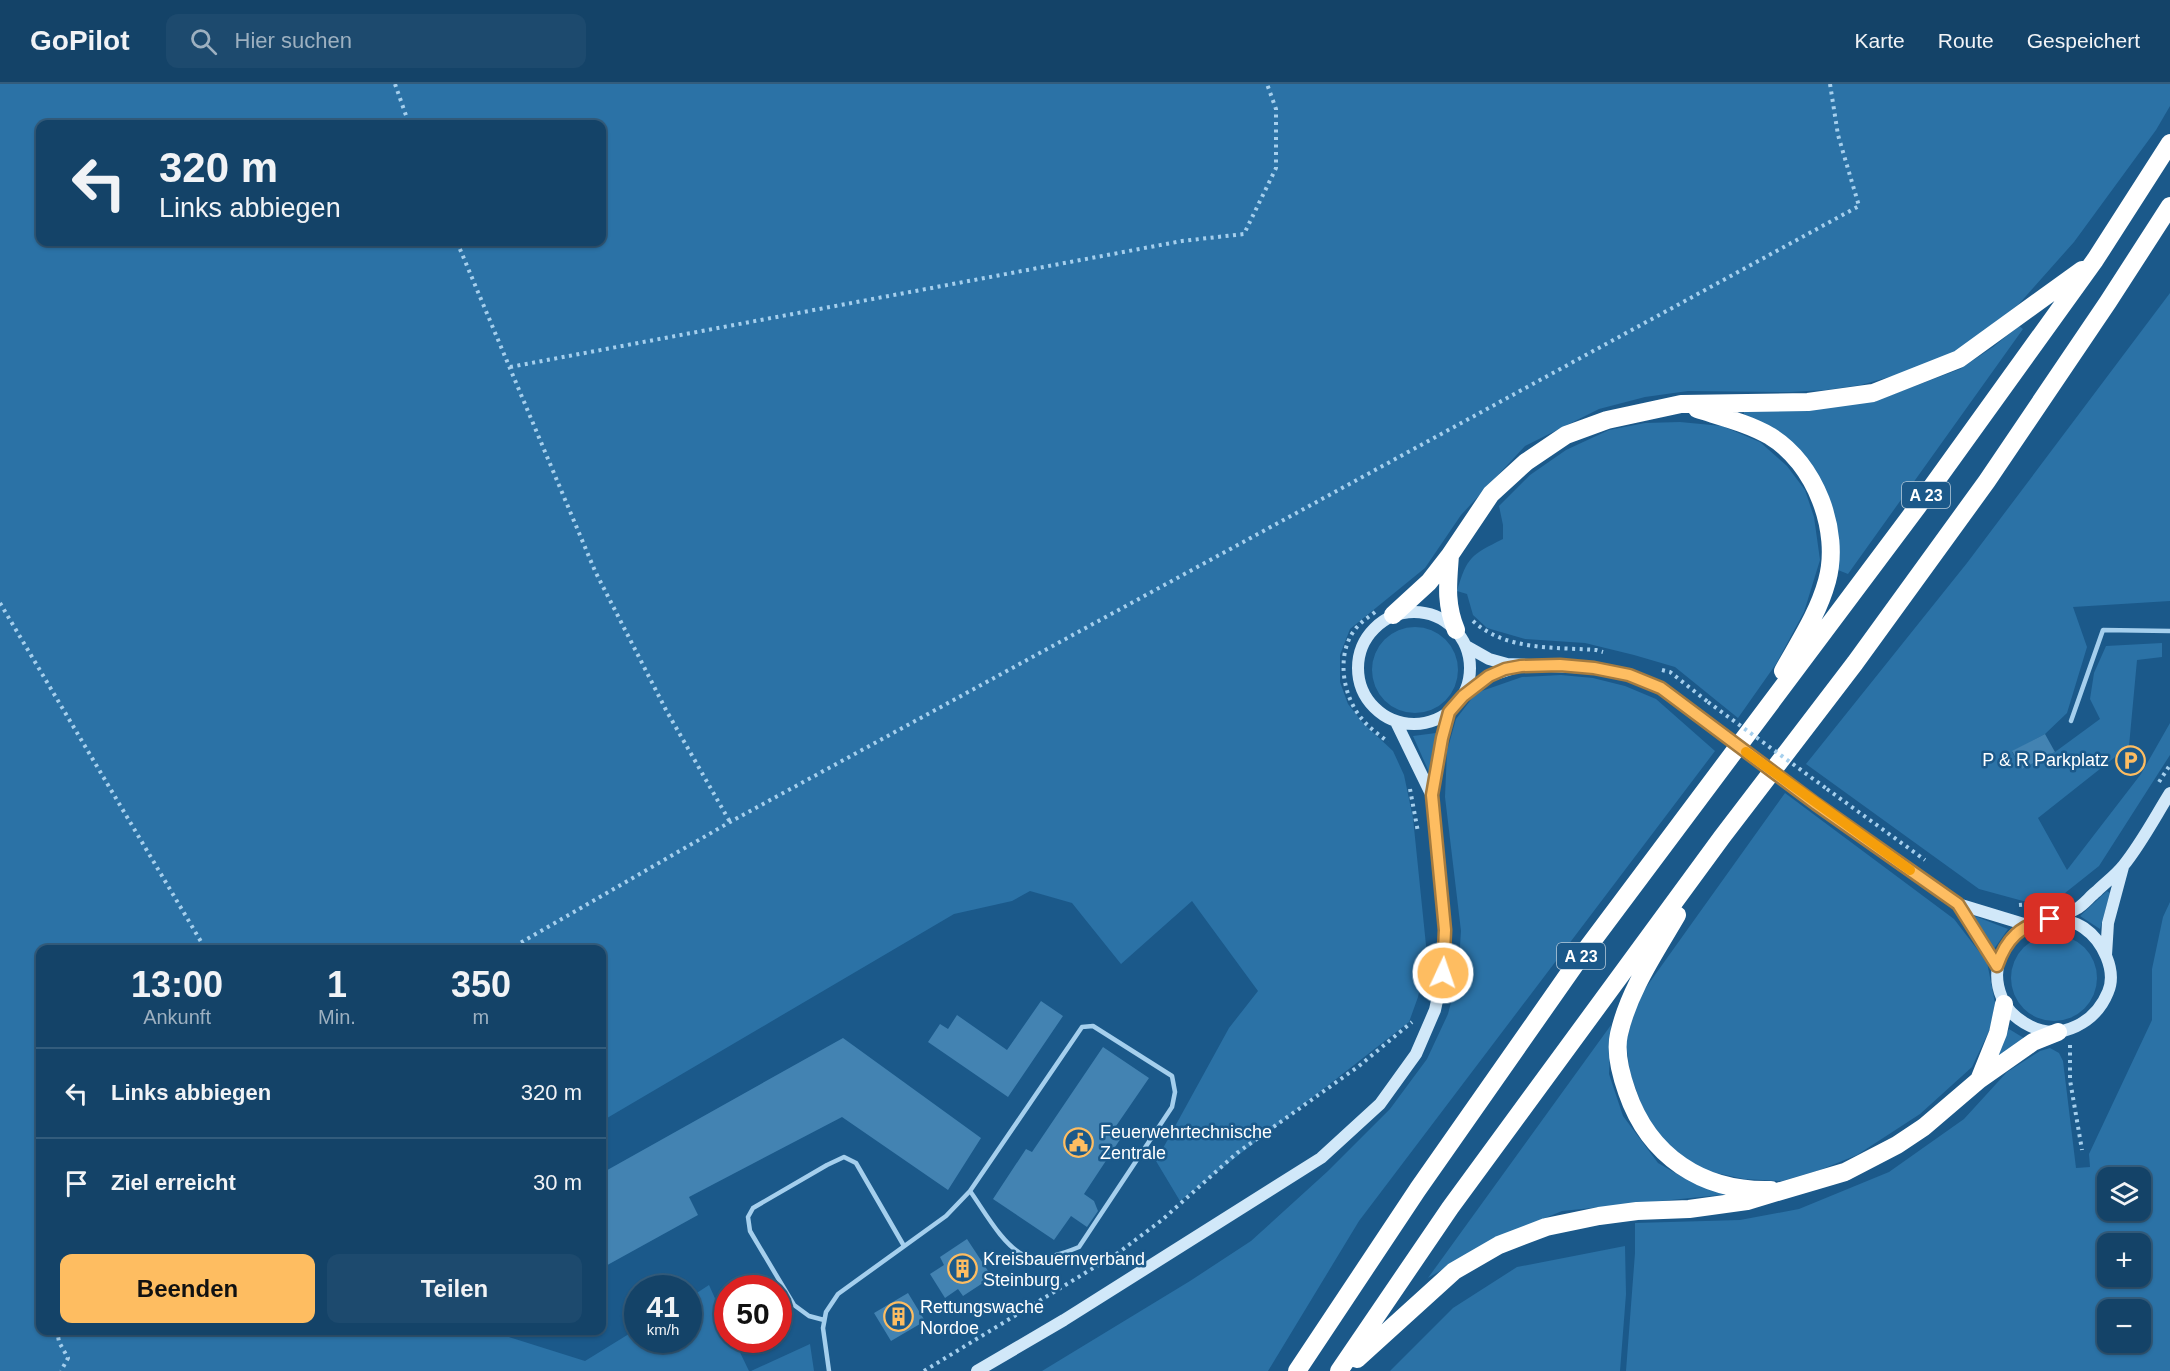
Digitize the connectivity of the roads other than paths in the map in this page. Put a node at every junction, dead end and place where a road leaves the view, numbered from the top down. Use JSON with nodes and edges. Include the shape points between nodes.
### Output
{"nodes":[{"id":1,"x":2170,"y":144,"type":"edge"},
{"id":2,"x":2170,"y":206,"type":"edge"},
{"id":3,"x":2095,"y":260,"type":"junction"},
{"id":4,"x":1681,"y":404,"type":"junction"},
{"id":5,"x":1450,"y":555,"type":"junction"},
{"id":6,"x":1387,"y":612,"type":"junction"},
{"id":7,"x":1463,"y":624,"type":"junction"},
{"id":8,"x":2170,"y":631,"type":"edge"},
{"id":9,"x":1466,"y":646,"type":"junction"},
{"id":10,"x":1521,"y":666,"type":"junction"},
{"id":11,"x":1463,"y":696,"type":"junction"},
{"id":12,"x":1449,"y":712,"type":"junction"},
{"id":13,"x":2071,"y":721,"type":"dead end"},
{"id":14,"x":1396,"y":722,"type":"junction"},
{"id":15,"x":1752,"y":728,"type":"junction"},
{"id":16,"x":2170,"y":793,"type":"edge"},
{"id":17,"x":1432,"y":795,"type":"junction"},
{"id":18,"x":1722,"y":837,"type":"junction"},
{"id":19,"x":2122,"y":867,"type":"junction"},
{"id":20,"x":1958,"y":904,"type":"junction"},
{"id":21,"x":2050,"y":919,"type":"junction"},
{"id":22,"x":2027,"y":925,"type":"junction"},
{"id":23,"x":2106,"y":957,"type":"junction"},
{"id":24,"x":1997,"y":966,"type":"junction"},
{"id":25,"x":2004,"y":1004,"type":"junction"},
{"id":26,"x":2064,"y":1031,"type":"junction"},
{"id":27,"x":1979,"y":1080,"type":"junction"},
{"id":28,"x":1787,"y":1189,"type":"junction"},
{"id":29,"x":970,"y":1191,"type":"junction"},
{"id":30,"x":904,"y":1246,"type":"junction"},
{"id":31,"x":824,"y":1320,"type":"junction"},
{"id":32,"x":829,"y":1371,"type":"edge"},
{"id":33,"x":977,"y":1371,"type":"edge"},
{"id":34,"x":1297,"y":1371,"type":"edge"},
{"id":35,"x":1339,"y":1371,"type":"edge"},
{"id":36,"x":1345,"y":1371,"type":"edge"}],
"edges":[{"from":1,"to":3,"type":"highway","number":"A 23"},
{"from":2,"to":18,"type":"highway","number":"A 23","via":[[1987,481]]},
{"from":3,"to":4,"type":"highway","via":[[1959,359],[1873,393],[1808,402]]},
{"from":3,"to":15,"type":"highway","number":"A 23"},
{"from":4,"to":5,"type":"highway","via":[[1607,420],[1566,435],[1526,462],[1491,494]]},
{"from":4,"to":15,"type":"highway","via":[[1739,422],[1771,437],[1791,453],[1807,474],[1828,527],[1831,556],[1821,601]]},
{"from":5,"to":6,"type":"highway","via":[[1424,588]]},
{"from":5,"to":7,"type":"highway","via":[[1449,613]]},
{"from":6,"to":7,"type":"main road","via":[[1427,613]]},
{"from":6,"to":14,"type":"main road","via":[[1361,647],[1358,669],[1362,692],[1376,710]]},
{"from":7,"to":9,"type":"main road"},
{"from":8,"to":13,"type":"lane","via":[[2103,630]]},
{"from":9,"to":10,"type":"main road","via":[[1489,659]]},
{"from":9,"to":11,"type":"main road","via":[[1469,680]]},
{"from":10,"to":11,"type":"main road","via":[[1489,676]]},
{"from":10,"to":20,"type":"main road","bridge":true,"via":[[1594,668],[1629,675],[1661,688]]},
{"from":11,"to":12,"type":"main road"},
{"from":12,"to":14,"type":"main road","via":[[1414,725]]},
{"from":12,"to":17,"type":"main road"},
{"from":14,"to":17,"type":"main road"},
{"from":15,"to":34,"type":"highway","number":"A 23","via":[[1579,959]]},
{"from":16,"to":19,"type":"main road"},
{"from":17,"to":33,"type":"main road","via":[[1445,930],[1443,973],[1435,1010],[1416,1054],[1380,1104],[1321,1158]]},
{"from":18,"to":28,"type":"highway","via":[[1629,999],[1618,1037],[1621,1076],[1633,1110],[1670,1159],[1695,1175],[1733,1186]]},
{"from":18,"to":35,"type":"highway","number":"A 23","via":[[1450,1208]]},
{"from":19,"to":21,"type":"main road","via":[[2077,909]]},
{"from":19,"to":23,"type":"main road","via":[[2108,922]]},
{"from":20,"to":22,"type":"main road"},
{"from":20,"to":24,"type":"main road"},
{"from":21,"to":22,"type":"main road"},
{"from":21,"to":23,"type":"main road","via":[[2084,928],[2098,941]]},
{"from":22,"to":24,"type":"main road","via":[[2013,936]]},
{"from":23,"to":26,"type":"main road","via":[[2109,991],[2086,1021]]},
{"from":24,"to":25,"type":"main road"},
{"from":25,"to":26,"type":"main road","via":[[2018,1020],[2037,1030]]},
{"from":25,"to":27,"type":"highway","via":[[1998,1033]]},
{"from":26,"to":27,"type":"highway","via":[[2033,1042]]},
{"from":27,"to":28,"type":"highway","via":[[1897,1145],[1845,1172]]},
{"from":28,"to":36,"type":"highway","via":[[1747,1201],[1599,1216],[1546,1227],[1499,1245],[1454,1271]]},
{"from":29,"to":29,"type":"lane","via":[[1082,1027],[1093,1026],[1172,1076],[1172,1107],[1079,1247],[1059,1256],[1026,1256],[1008,1243]]},
{"from":29,"to":30,"type":"lane","via":[[946,1216]]},
{"from":30,"to":31,"type":"lane","via":[[838,1294]]},
{"from":30,"to":31,"type":"lane","via":[[856,1163],[844,1157],[753,1208],[748,1217],[750,1231],[794,1305],[809,1316]]},
{"from":31,"to":32,"type":"lane"}]}
